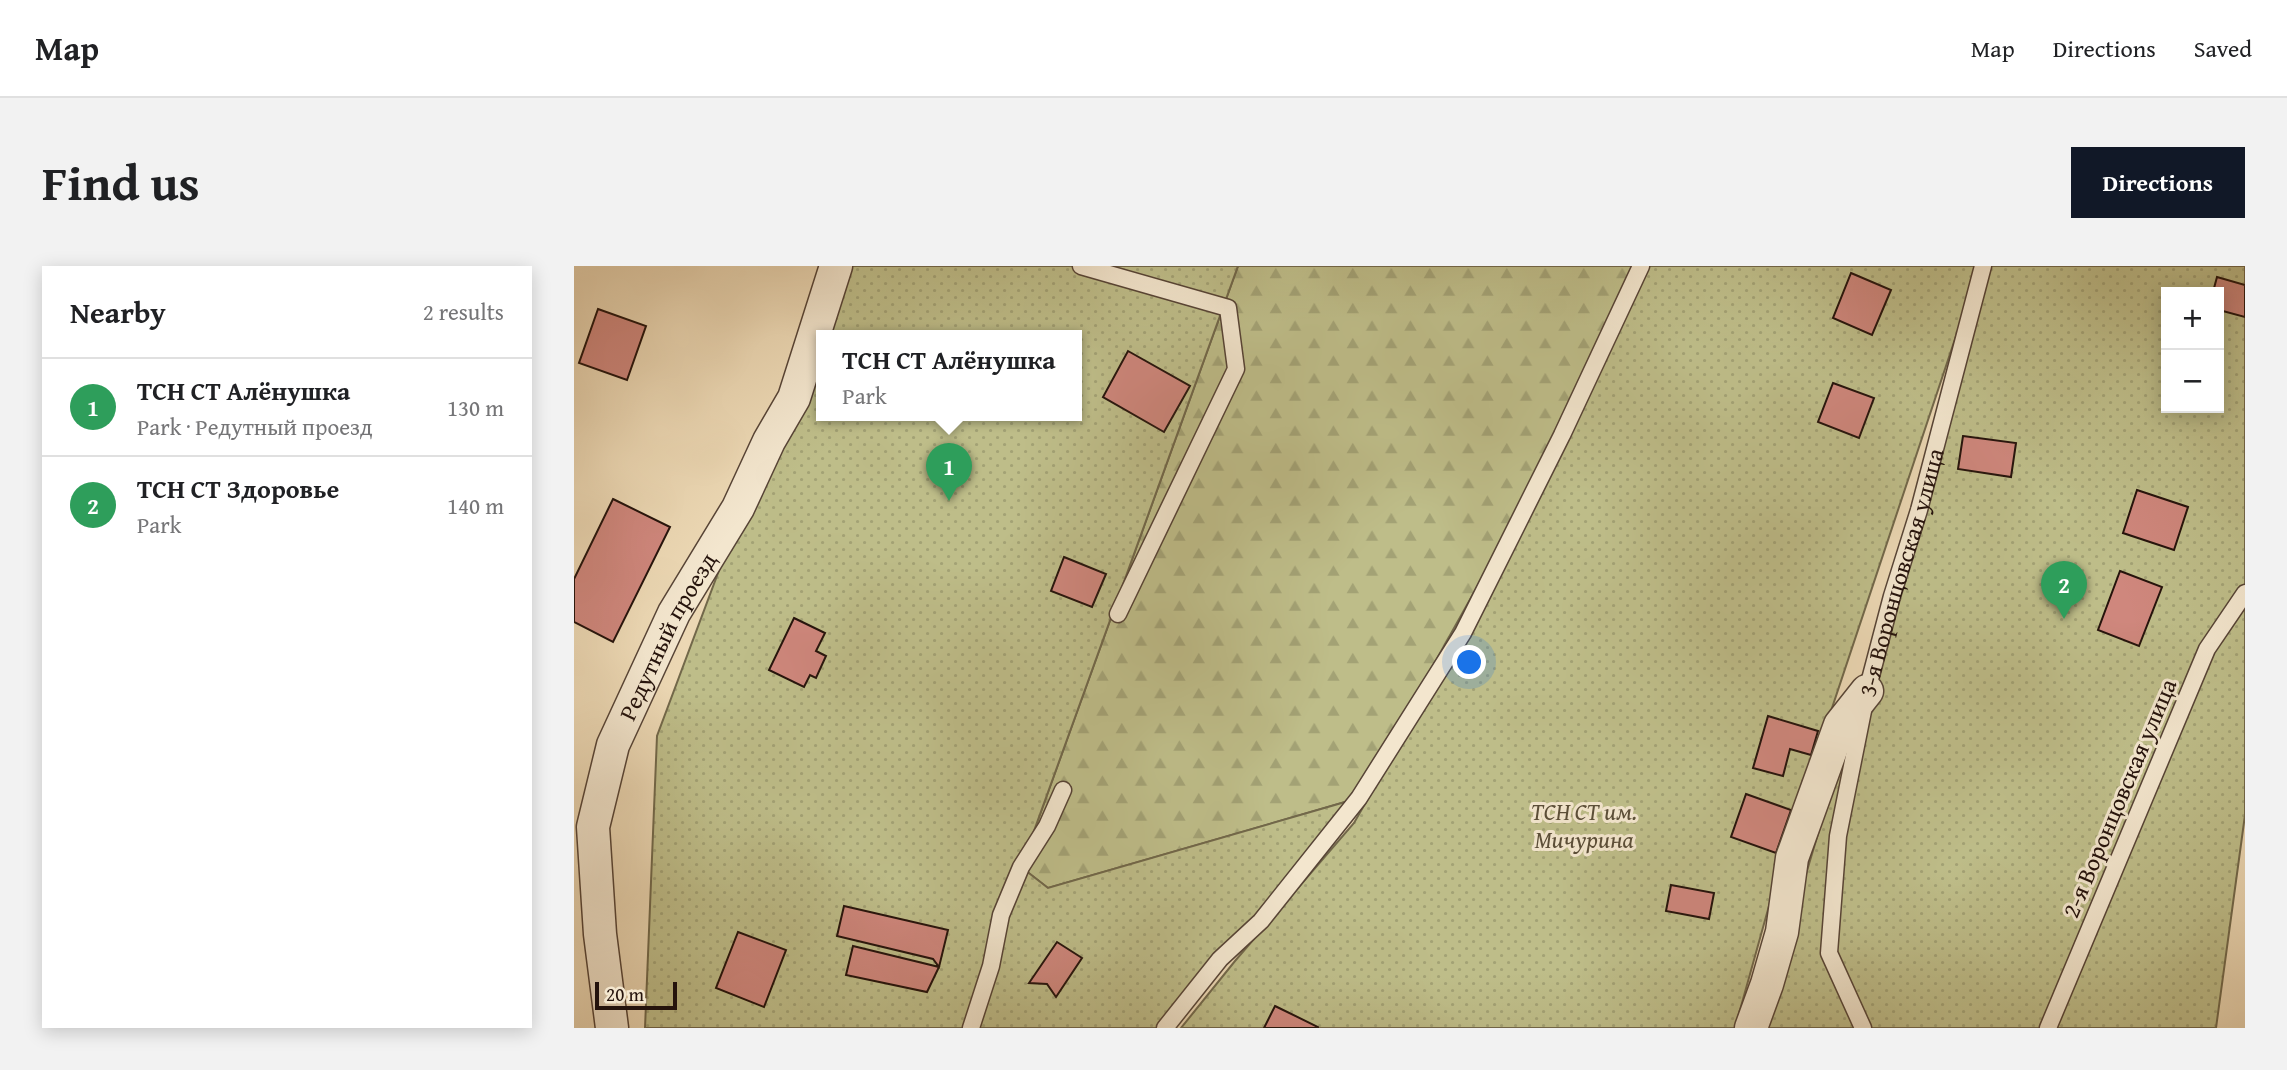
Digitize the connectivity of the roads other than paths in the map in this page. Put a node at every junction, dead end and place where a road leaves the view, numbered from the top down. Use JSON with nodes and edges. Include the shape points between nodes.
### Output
{"nodes":[{"id":1,"x":836,"y":266,"type":"edge"},
{"id":2,"x":1081,"y":266,"type":"edge"},
{"id":3,"x":1641,"y":266,"type":"edge"},
{"id":4,"x":1983,"y":266,"type":"edge"},
{"id":5,"x":2245,"y":593,"type":"edge"},
{"id":6,"x":1118,"y":614,"type":"dead end"},
{"id":7,"x":1867,"y":691,"type":"junction"},
{"id":8,"x":1063,"y":790,"type":"dead end"},
{"id":9,"x":612,"y":1028,"type":"edge"},
{"id":10,"x":971,"y":1028,"type":"edge"},
{"id":11,"x":1166,"y":1028,"type":"edge"},
{"id":12,"x":1751,"y":1028,"type":"edge"},
{"id":13,"x":1863,"y":1028,"type":"edge"},
{"id":14,"x":2048,"y":1028,"type":"edge"}],
"edges":[{"from":1,"to":9,"type":"street","name":"Редутный проезд","via":[[794,398],[738,508],[674,613],[613,745],[593,827]]},
{"from":2,"to":6,"type":"lane","via":[[1228,308],[1236,369]]},
{"from":3,"to":11,"type":"lane","via":[[1463,633],[1359,799]]},
{"from":4,"to":7,"type":"lane","name":"3-я Воронцовская улица"},
{"from":5,"to":14,"type":"lane","name":"2-я Воронцовская улица","via":[[2207,649]]},
{"from":7,"to":12,"type":"street","name":"3-я Воронцовская улица","via":[[1840,725],[1791,858],[1782,933]]},
{"from":7,"to":13,"type":"lane","via":[[1838,836],[1829,953]]},
{"from":8,"to":10,"type":"lane","via":[[1001,915]]}]}
